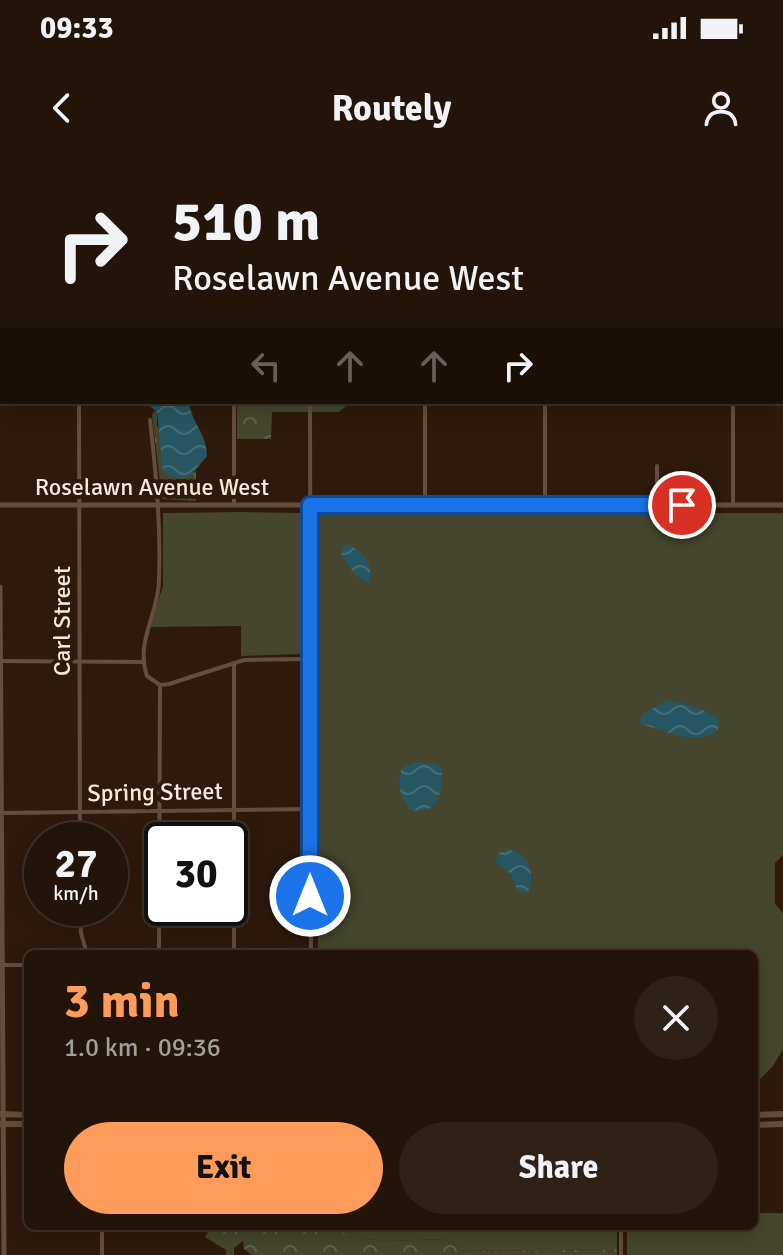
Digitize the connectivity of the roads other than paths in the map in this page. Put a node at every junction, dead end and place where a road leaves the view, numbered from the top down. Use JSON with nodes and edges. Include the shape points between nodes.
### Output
{"nodes":[{"id":1,"x":79,"y":404,"type":"edge"},
{"id":2,"x":234,"y":404,"type":"edge"},
{"id":3,"x":310,"y":404,"type":"edge"},
{"id":4,"x":425,"y":404,"type":"edge"},
{"id":5,"x":545,"y":404,"type":"edge"},
{"id":6,"x":733,"y":404,"type":"edge"},
{"id":7,"x":150,"y":420,"type":"dead end"},
{"id":8,"x":657,"y":466,"type":"dead end"},
{"id":9,"x":158,"y":502,"type":"junction"},
{"id":10,"x":0,"y":505,"type":"edge"},
{"id":11,"x":79,"y":505,"type":"junction"},
{"id":12,"x":234,"y":505,"type":"junction"},
{"id":13,"x":310,"y":505,"type":"junction"},
{"id":14,"x":425,"y":505,"type":"junction"},
{"id":15,"x":545,"y":505,"type":"junction"},
{"id":16,"x":657,"y":505,"type":"junction"},
{"id":17,"x":733,"y":505,"type":"junction"},
{"id":18,"x":783,"y":505,"type":"edge"},
{"id":19,"x":0,"y":587,"type":"edge"},
{"id":20,"x":311,"y":659,"type":"junction"},
{"id":21,"x":0,"y":661,"type":"edge"},
{"id":22,"x":80,"y":662,"type":"junction"},
{"id":23,"x":144,"y":662,"type":"junction"},
{"id":24,"x":234,"y":663,"type":"junction"},
{"id":25,"x":160,"y":685,"type":"junction"},
{"id":26,"x":234,"y":809,"type":"junction"},
{"id":27,"x":310,"y":809,"type":"junction"},
{"id":28,"x":159,"y":811,"type":"junction"},
{"id":29,"x":80,"y":812,"type":"junction"},
{"id":30,"x":0,"y":813,"type":"edge"},
{"id":31,"x":80,"y":822,"type":"edge"},
{"id":32,"x":81,"y":926,"type":"edge"},
{"id":33,"x":86,"y":950,"type":"edge"},
{"id":34,"x":159,"y":950,"type":"edge"},
{"id":35,"x":234,"y":950,"type":"edge"},
{"id":36,"x":311,"y":950,"type":"edge"},
{"id":37,"x":1,"y":965,"type":"edge"},
{"id":38,"x":24,"y":965,"type":"edge"},
{"id":39,"x":2,"y":1114,"type":"edge"},
{"id":40,"x":783,"y":1114,"type":"edge"},
{"id":41,"x":24,"y":1115,"type":"edge"},
{"id":42,"x":758,"y":1115,"type":"edge"},
{"id":43,"x":2,"y":1124,"type":"edge"},
{"id":44,"x":24,"y":1124,"type":"edge"},
{"id":45,"x":783,"y":1124,"type":"edge"},
{"id":46,"x":758,"y":1125,"type":"edge"},
{"id":47,"x":102,"y":1230,"type":"edge"},
{"id":48,"x":621,"y":1230,"type":"edge"},
{"id":49,"x":4,"y":1255,"type":"edge"},
{"id":50,"x":102,"y":1255,"type":"edge"},
{"id":51,"x":621,"y":1255,"type":"edge"}],
"edges":[{"from":1,"to":11,"type":"street","name":"Carl Street"},
{"from":2,"to":12,"type":"street"},
{"from":3,"to":13,"type":"street"},
{"from":4,"to":14,"type":"street"},
{"from":5,"to":15,"type":"street"},
{"from":6,"to":17,"type":"street"},
{"from":7,"to":9,"type":"street"},
{"from":8,"to":16,"type":"street"},
{"from":9,"to":11,"type":"street","name":"Roselawn Avenue West"},
{"from":9,"to":12,"type":"street","name":"Roselawn Avenue West"},
{"from":9,"to":23,"type":"street","via":[[159,584],[145,631]]},
{"from":10,"to":11,"type":"street","name":"Roselawn Avenue West"},
{"from":11,"to":22,"type":"street","name":"Carl Street"},
{"from":12,"to":13,"type":"street","name":"Roselawn Avenue West"},
{"from":13,"to":14,"type":"street","name":"Roselawn Avenue West"},
{"from":13,"to":20,"type":"street"},
{"from":14,"to":15,"type":"street","name":"Roselawn Avenue West"},
{"from":15,"to":16,"type":"street","name":"Roselawn Avenue West"},
{"from":16,"to":17,"type":"street","name":"Roselawn Avenue West"},
{"from":17,"to":18,"type":"street","name":"Roselawn Avenue West"},
{"from":19,"to":21,"type":"street"},
{"from":20,"to":24,"type":"street"},
{"from":20,"to":27,"type":"street"},
{"from":21,"to":22,"type":"street"},
{"from":21,"to":30,"type":"street"},
{"from":22,"to":23,"type":"street"},
{"from":22,"to":29,"type":"street","name":"Carl Street"},
{"from":23,"to":25,"type":"street","via":[[147,676]]},
{"from":24,"to":25,"type":"street"},
{"from":24,"to":26,"type":"street"},
{"from":25,"to":28,"type":"street"},
{"from":26,"to":27,"type":"street","name":"Spring Street"},
{"from":26,"to":28,"type":"street","name":"Spring Street"},
{"from":26,"to":35,"type":"street"},
{"from":27,"to":36,"type":"street"},
{"from":28,"to":29,"type":"street","name":"Spring Street"},
{"from":28,"to":34,"type":"street"},
{"from":29,"to":30,"type":"street","name":"Spring Street"},
{"from":29,"to":31,"type":"street","name":"Carl Street"},
{"from":30,"to":37,"type":"street"},
{"from":32,"to":33,"type":"street"},
{"from":37,"to":38,"type":"street"},
{"from":37,"to":39,"type":"street"},
{"from":39,"to":41,"type":"main road"},
{"from":39,"to":43,"type":"street"},
{"from":40,"to":42,"type":"main road"},
{"from":43,"to":44,"type":"main road"},
{"from":43,"to":49,"type":"street"},
{"from":45,"to":46,"type":"main road"},
{"from":47,"to":50,"type":"street"},
{"from":48,"to":51,"type":"street"}]}
